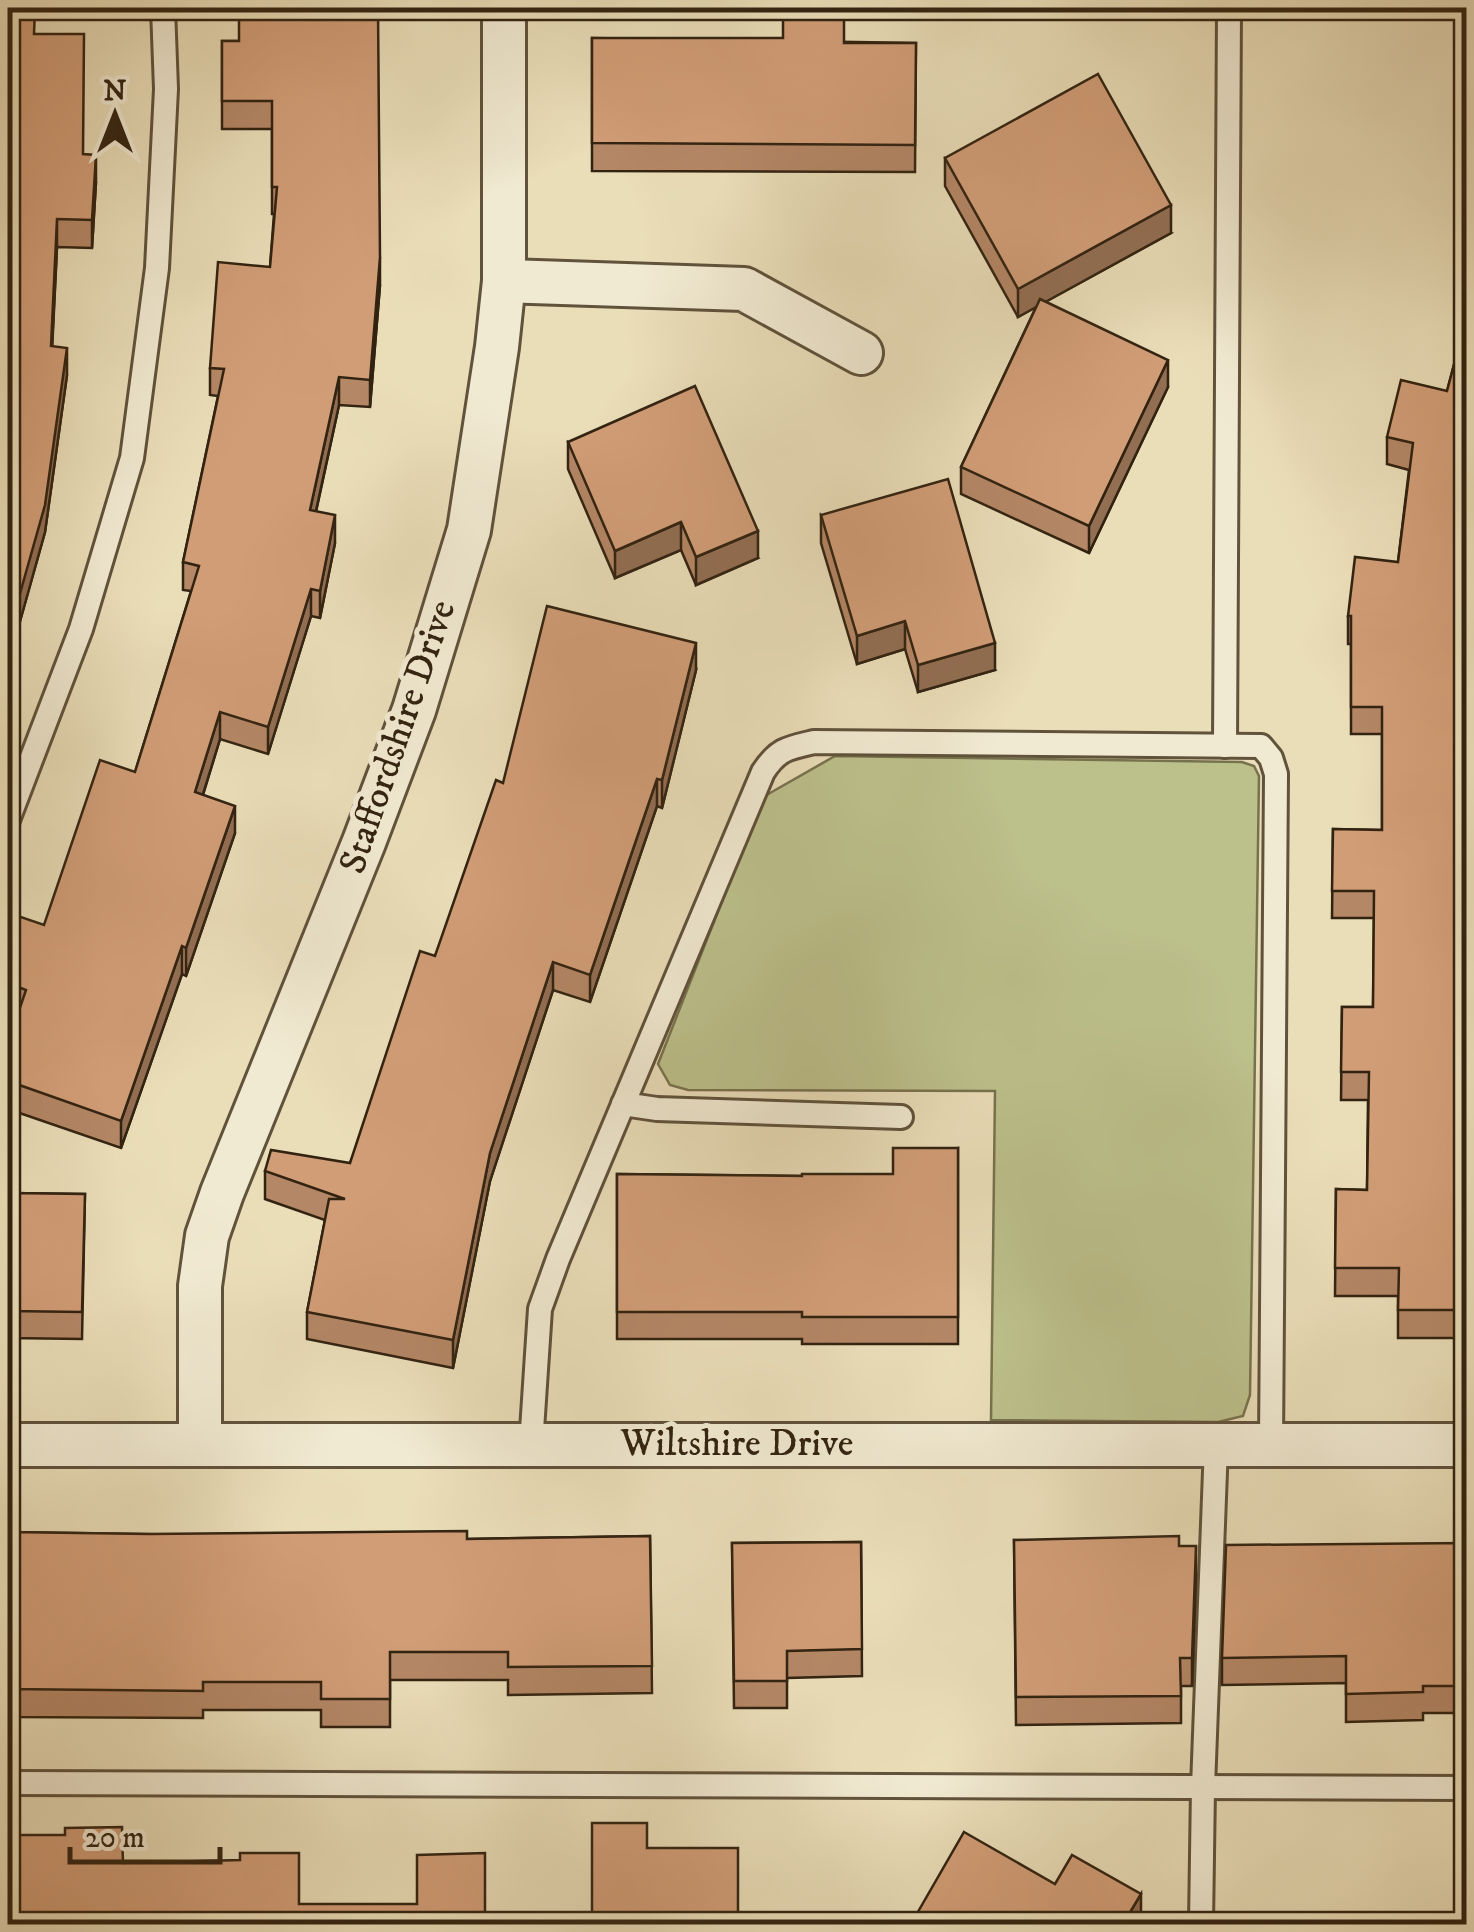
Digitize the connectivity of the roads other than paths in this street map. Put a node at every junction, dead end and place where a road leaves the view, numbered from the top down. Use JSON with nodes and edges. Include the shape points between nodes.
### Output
{"nodes":[{"id":1,"x":163,"y":8,"type":"edge"},
{"id":2,"x":504,"y":8,"type":"edge"},
{"id":3,"x":1229,"y":8,"type":"edge"},
{"id":4,"x":504,"y":280,"type":"junction"},
{"id":5,"x":861,"y":353,"type":"dead end"},
{"id":6,"x":1225,"y":746,"type":"junction"},
{"id":7,"x":8,"y":820,"type":"edge"},
{"id":8,"x":623,"y":1104,"type":"junction"},
{"id":9,"x":900,"y":1117,"type":"dead end"},
{"id":10,"x":8,"y":1445,"type":"edge"},
{"id":11,"x":200,"y":1445,"type":"junction"},
{"id":12,"x":531,"y":1445,"type":"junction"},
{"id":13,"x":1216,"y":1445,"type":"junction"},
{"id":14,"x":1271,"y":1445,"type":"junction"},
{"id":15,"x":1466,"y":1445,"type":"edge"},
{"id":16,"x":8,"y":1782,"type":"edge"},
{"id":17,"x":1203,"y":1787,"type":"junction"},
{"id":18,"x":1466,"y":1788,"type":"edge"},
{"id":19,"x":1201,"y":1924,"type":"edge"}],
"edges":[{"from":1,"to":7,"type":"lane","via":[[166,90],[156,268],[132,458],[81,629]]},
{"from":2,"to":4,"type":"street","name":"Staffordshire Drive"},
{"from":3,"to":6,"type":"lane"},
{"from":4,"to":5,"type":"street","via":[[744,289]]},
{"from":4,"to":11,"type":"street","name":"Staffordshire Drive","via":[[469,530],[414,710],[208,1236],[200,1286]]},
{"from":6,"to":8,"type":"lane","via":[[814,742],[774,755]]},
{"from":6,"to":14,"type":"lane","via":[[1261,746],[1276,774]]},
{"from":8,"to":9,"type":"lane"},
{"from":8,"to":12,"type":"lane","via":[[540,1309]]},
{"from":10,"to":11,"type":"street","name":"Wiltshire Drive"},
{"from":11,"to":12,"type":"street","name":"Wiltshire Drive"},
{"from":12,"to":13,"type":"street","name":"Wiltshire Drive"},
{"from":13,"to":14,"type":"street","name":"Wiltshire Drive"},
{"from":13,"to":17,"type":"lane"},
{"from":14,"to":15,"type":"street","name":"Wiltshire Drive"},
{"from":16,"to":17,"type":"lane"},
{"from":17,"to":18,"type":"lane"},
{"from":17,"to":19,"type":"lane"}]}
